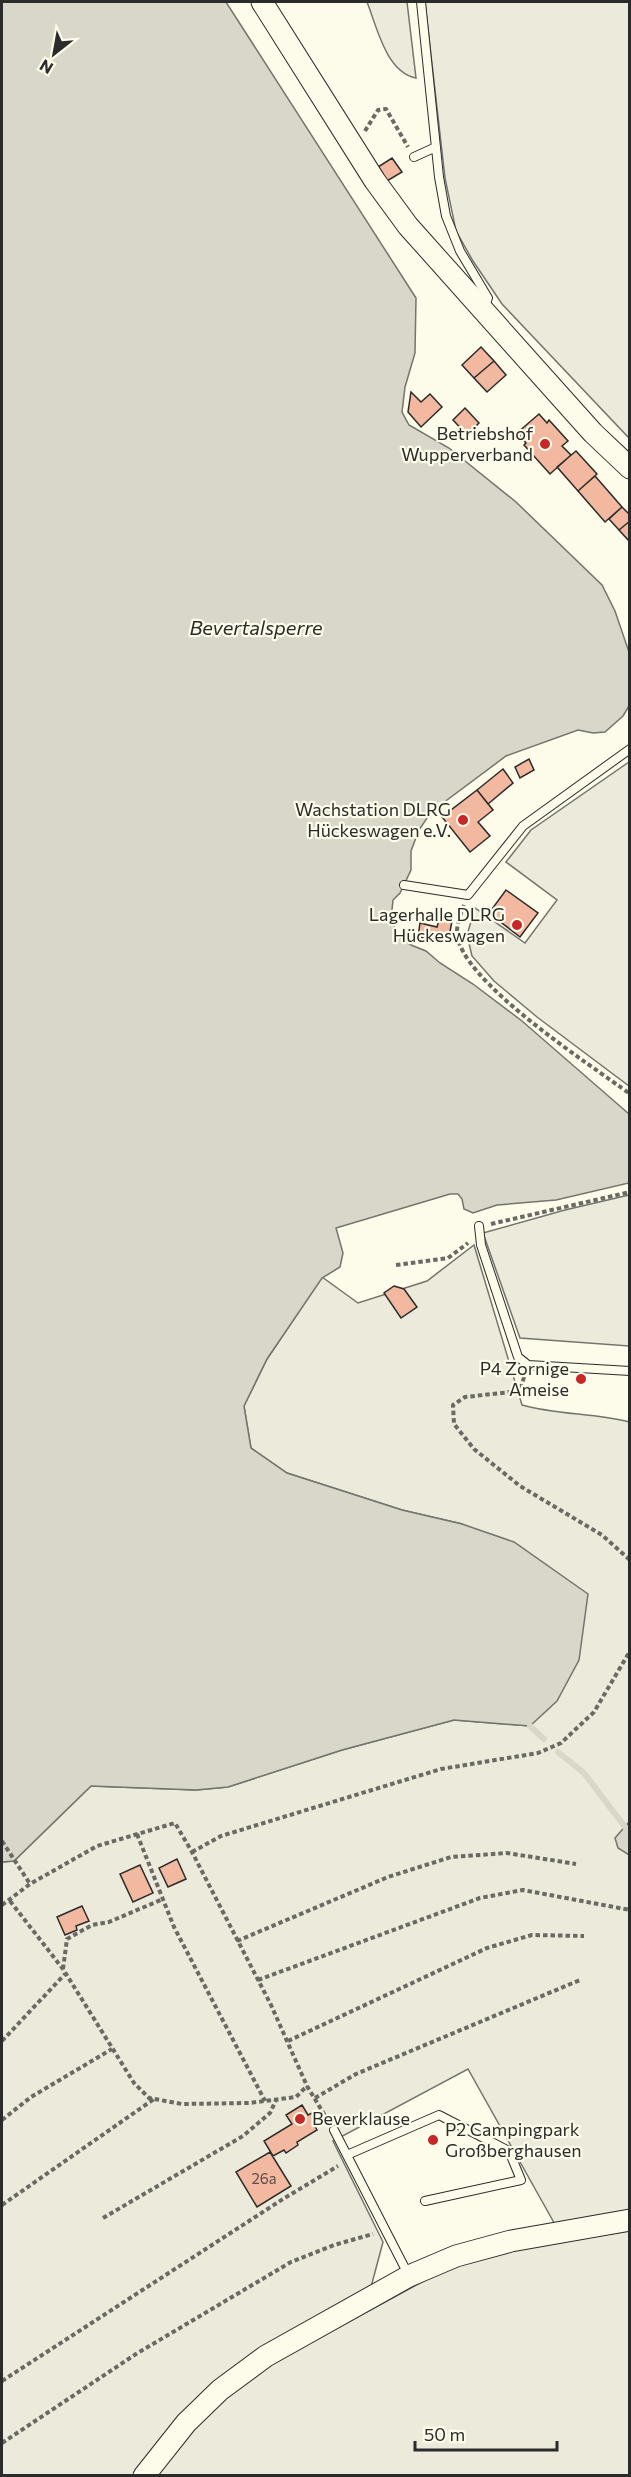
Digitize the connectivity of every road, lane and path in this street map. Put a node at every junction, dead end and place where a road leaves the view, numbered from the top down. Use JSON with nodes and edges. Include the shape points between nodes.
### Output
{"nodes":[{"id":1,"x":262,"y":2,"type":"edge"},
{"id":2,"x":422,"y":2,"type":"edge"},
{"id":3,"x":366,"y":138,"type":"dead end"},
{"id":4,"x":436,"y":147,"type":"junction"},
{"id":5,"x":414,"y":157,"type":"joint"},
{"id":6,"x":482,"y":311,"type":"junction"},
{"id":7,"x":630,"y":468,"type":"edge"},
{"id":8,"x":630,"y":749,"type":"edge"},
{"id":9,"x":404,"y":885,"type":"dead end"},
{"id":10,"x":468,"y":895,"type":"junction"},
{"id":11,"x":630,"y":1094,"type":"edge"},
{"id":12,"x":630,"y":1191,"type":"edge"},
{"id":13,"x":479,"y":1230,"type":"junction"},
{"id":14,"x":396,"y":1265,"type":"dead end"},
{"id":15,"x":528,"y":1365,"type":"junction"},
{"id":16,"x":630,"y":1371,"type":"edge"},
{"id":17,"x":630,"y":1560,"type":"edge"},
{"id":18,"x":630,"y":1651,"type":"edge"},
{"id":19,"x":137,"y":1834,"type":"junction"},
{"id":20,"x":2,"y":1841,"type":"edge"},
{"id":21,"x":192,"y":1852,"type":"junction"},
{"id":22,"x":576,"y":1864,"type":"dead end"},
{"id":23,"x":30,"y":1884,"type":"junction"},
{"id":24,"x":163,"y":1899,"type":"junction"},
{"id":25,"x":10,"y":1901,"type":"junction"},
{"id":26,"x":2,"y":1905,"type":"edge"},
{"id":27,"x":630,"y":1910,"type":"edge"},
{"id":28,"x":584,"y":1936,"type":"dead end"},
{"id":29,"x":237,"y":1941,"type":"junction"},
{"id":30,"x":64,"y":1972,"type":"junction"},
{"id":31,"x":258,"y":1980,"type":"junction"},
{"id":32,"x":580,"y":1980,"type":"dead end"},
{"id":33,"x":288,"y":2040,"type":"junction"},
{"id":34,"x":2,"y":2041,"type":"edge"},
{"id":35,"x":112,"y":2049,"type":"junction"},
{"id":36,"x":307,"y":2086,"type":"junction"},
{"id":37,"x":154,"y":2098,"type":"junction"},
{"id":38,"x":315,"y":2098,"type":"junction"},
{"id":39,"x":277,"y":2099,"type":"junction"},
{"id":40,"x":265,"y":2101,"type":"junction"},
{"id":41,"x":2,"y":2120,"type":"edge"},
{"id":42,"x":334,"y":2130,"type":"joint"},
{"id":43,"x":348,"y":2158,"type":"junction"},
{"id":44,"x":425,"y":2201,"type":"dead end"},
{"id":45,"x":2,"y":2205,"type":"edge"},
{"id":46,"x":104,"y":2217,"type":"dead end"},
{"id":47,"x":630,"y":2220,"type":"edge"},
{"id":48,"x":387,"y":2229,"type":"junction"},
{"id":49,"x":410,"y":2276,"type":"junction"},
{"id":50,"x":2,"y":2381,"type":"edge"},
{"id":51,"x":2,"y":2444,"type":"edge"},
{"id":52,"x":144,"y":2475,"type":"edge"}],
"edges":[{"from":1,"to":6,"type":"street","via":[[375,181]]},
{"from":2,"to":4,"type":"lane"},
{"from":3,"to":5,"type":"path","via":[[365,132],[378,110],[386,109]]},
{"from":4,"to":5,"type":"lane"},
{"from":4,"to":6,"type":"lane","via":[[446,216],[460,251],[488,298]]},
{"from":6,"to":7,"type":"street"},
{"from":8,"to":10,"type":"lane","via":[[523,826]]},
{"from":9,"to":10,"type":"lane"},
{"from":10,"to":11,"type":"path","via":[[457,933],[467,960],[477,973],[541,1029]]},
{"from":12,"to":13,"type":"path"},
{"from":13,"to":14,"type":"path","via":[[448,1258]]},
{"from":13,"to":15,"type":"lane","via":[[518,1357]]},
{"from":15,"to":16,"type":"lane"},
{"from":15,"to":17,"type":"path","via":[[520,1391],[465,1397],[453,1405],[454,1424],[474,1449],[520,1486],[602,1535]]},
{"from":18,"to":21,"type":"path","via":[[594,1712],[561,1743],[538,1754],[441,1769],[220,1836]]},
{"from":19,"to":21,"type":"path","via":[[175,1823]]},
{"from":19,"to":23,"type":"path","via":[[97,1846]]},
{"from":19,"to":24,"type":"path"},
{"from":20,"to":23,"type":"path"},
{"from":21,"to":29,"type":"path"},
{"from":22,"to":29,"type":"path","via":[[507,1852],[452,1857],[388,1877]]},
{"from":23,"to":25,"type":"path"},
{"from":24,"to":30,"type":"path","via":[[68,1938]]},
{"from":24,"to":40,"type":"path"},
{"from":25,"to":26,"type":"path"},
{"from":25,"to":30,"type":"path"},
{"from":27,"to":31,"type":"path","via":[[523,1890],[480,1898]]},
{"from":28,"to":33,"type":"path","via":[[532,1935],[488,1948]]},
{"from":29,"to":31,"type":"path"},
{"from":30,"to":34,"type":"path"},
{"from":30,"to":35,"type":"path"},
{"from":31,"to":33,"type":"path"},
{"from":32,"to":38,"type":"path","via":[[356,2074]]},
{"from":33,"to":36,"type":"path"},
{"from":35,"to":37,"type":"path","via":[[134,2083]]},
{"from":35,"to":41,"type":"path","via":[[32,2097]]},
{"from":36,"to":38,"type":"path"},
{"from":36,"to":39,"type":"path","via":[[296,2097]]},
{"from":37,"to":40,"type":"path","via":[[182,2104]]},
{"from":37,"to":45,"type":"path"},
{"from":38,"to":42,"type":"path"},
{"from":39,"to":40,"type":"path"},
{"from":39,"to":46,"type":"path","via":[[270,2113],[243,2136]]},
{"from":42,"to":43,"type":"lane"},
{"from":43,"to":44,"type":"lane","via":[[439,2115],[509,2151],[521,2180]]},
{"from":43,"to":48,"type":"lane"},
{"from":43,"to":50,"type":"path"},
{"from":47,"to":49,"type":"street","via":[[512,2241],[456,2256]]},
{"from":48,"to":49,"type":"lane"},
{"from":48,"to":51,"type":"path","via":[[291,2262],[136,2354]]},
{"from":49,"to":52,"type":"street","via":[[266,2356],[220,2390],[186,2423]]}]}
